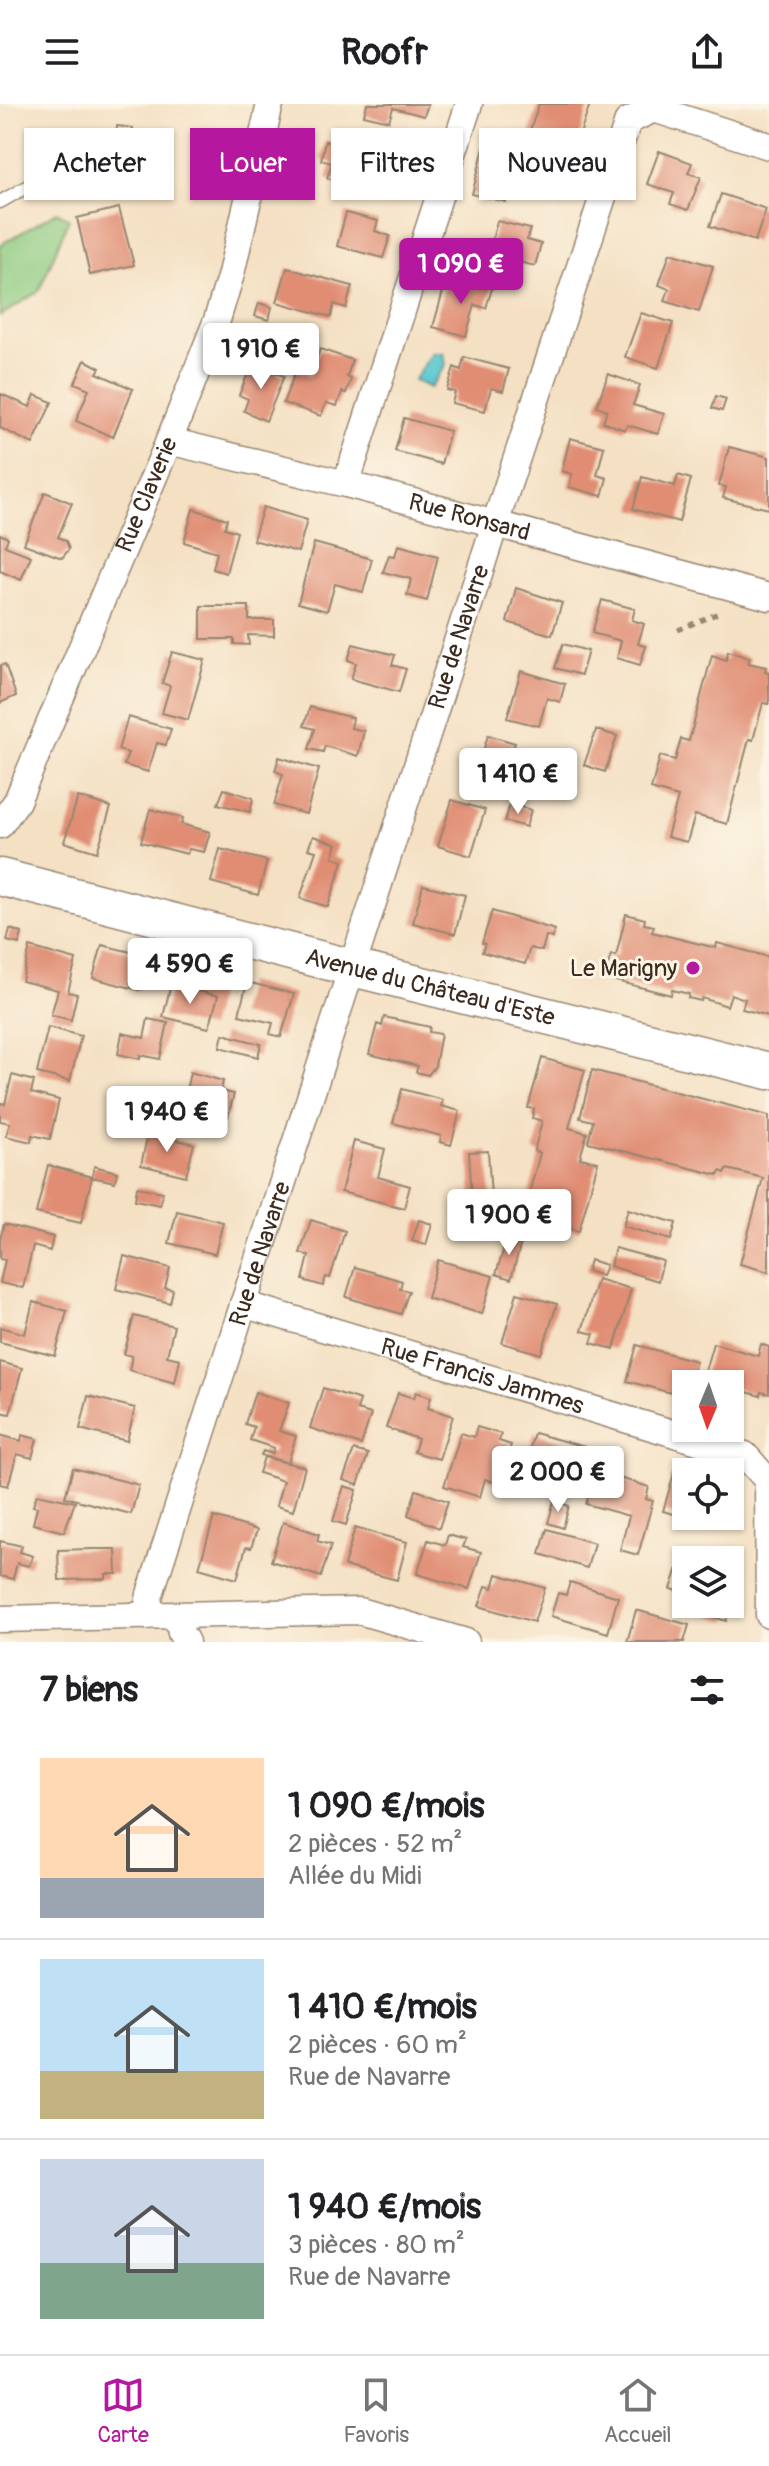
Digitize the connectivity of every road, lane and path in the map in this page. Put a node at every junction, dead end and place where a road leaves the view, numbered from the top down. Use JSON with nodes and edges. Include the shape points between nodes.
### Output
{"nodes":[{"id":1,"x":270,"y":104,"type":"edge"},
{"id":2,"x":469,"y":104,"type":"edge"},
{"id":3,"x":769,"y":146,"type":"edge"},
{"id":4,"x":24,"y":188,"type":"edge"},
{"id":5,"x":0,"y":202,"type":"edge"},
{"id":6,"x":169,"y":441,"type":"junction"},
{"id":7,"x":346,"y":484,"type":"junction"},
{"id":8,"x":495,"y":524,"type":"junction"},
{"id":9,"x":758,"y":594,"type":"edge"},
{"id":10,"x":678,"y":630,"type":"dead end"},
{"id":11,"x":0,"y":825,"type":"edge"},
{"id":12,"x":0,"y":877,"type":"edge"},
{"id":13,"x":353,"y":968,"type":"junction"},
{"id":14,"x":769,"y":1071,"type":"edge"},
{"id":15,"x":243,"y":1304,"type":"junction"},
{"id":16,"x":178,"y":1615,"type":"junction"},
{"id":17,"x":769,"y":1615,"type":"edge"},
{"id":18,"x":146,"y":1616,"type":"junction"},
{"id":19,"x":0,"y":1619,"type":"edge"},
{"id":20,"x":186,"y":1642,"type":"edge"},
{"id":21,"x":466,"y":1642,"type":"edge"}],
"edges":[{"from":1,"to":6,"type":"street","name":"Rue Claverie","via":[[231,274]]},
{"from":2,"to":7,"type":"street"},
{"from":3,"to":8,"type":"street","name":"Rue de Navarre","via":[[654,109],[628,121]]},
{"from":4,"to":5,"type":"lane"},
{"from":6,"to":7,"type":"street","name":"Rue Ronsard"},
{"from":6,"to":11,"type":"street","name":"Rue Claverie","via":[[17,801]]},
{"from":7,"to":8,"type":"street","name":"Rue Ronsard"},
{"from":8,"to":9,"type":"street","name":"Rue Ronsard"},
{"from":8,"to":13,"type":"street","name":"Rue de Navarre"},
{"from":9,"to":10,"type":"path"},
{"from":12,"to":13,"type":"street","name":"Avenue du Château d'Este"},
{"from":13,"to":14,"type":"street","name":"Avenue du Château d'Este"},
{"from":13,"to":15,"type":"street","name":"Rue de Navarre"},
{"from":15,"to":17,"type":"street","name":"Rue Francis Jammes","via":[[745,1455],[768,1481]]},
{"from":15,"to":18,"type":"street","name":"Rue de Navarre"},
{"from":16,"to":18,"type":"street"},
{"from":16,"to":20,"type":"street"},
{"from":16,"to":21,"type":"street","via":[[359,1611]]},
{"from":18,"to":19,"type":"street"}]}
